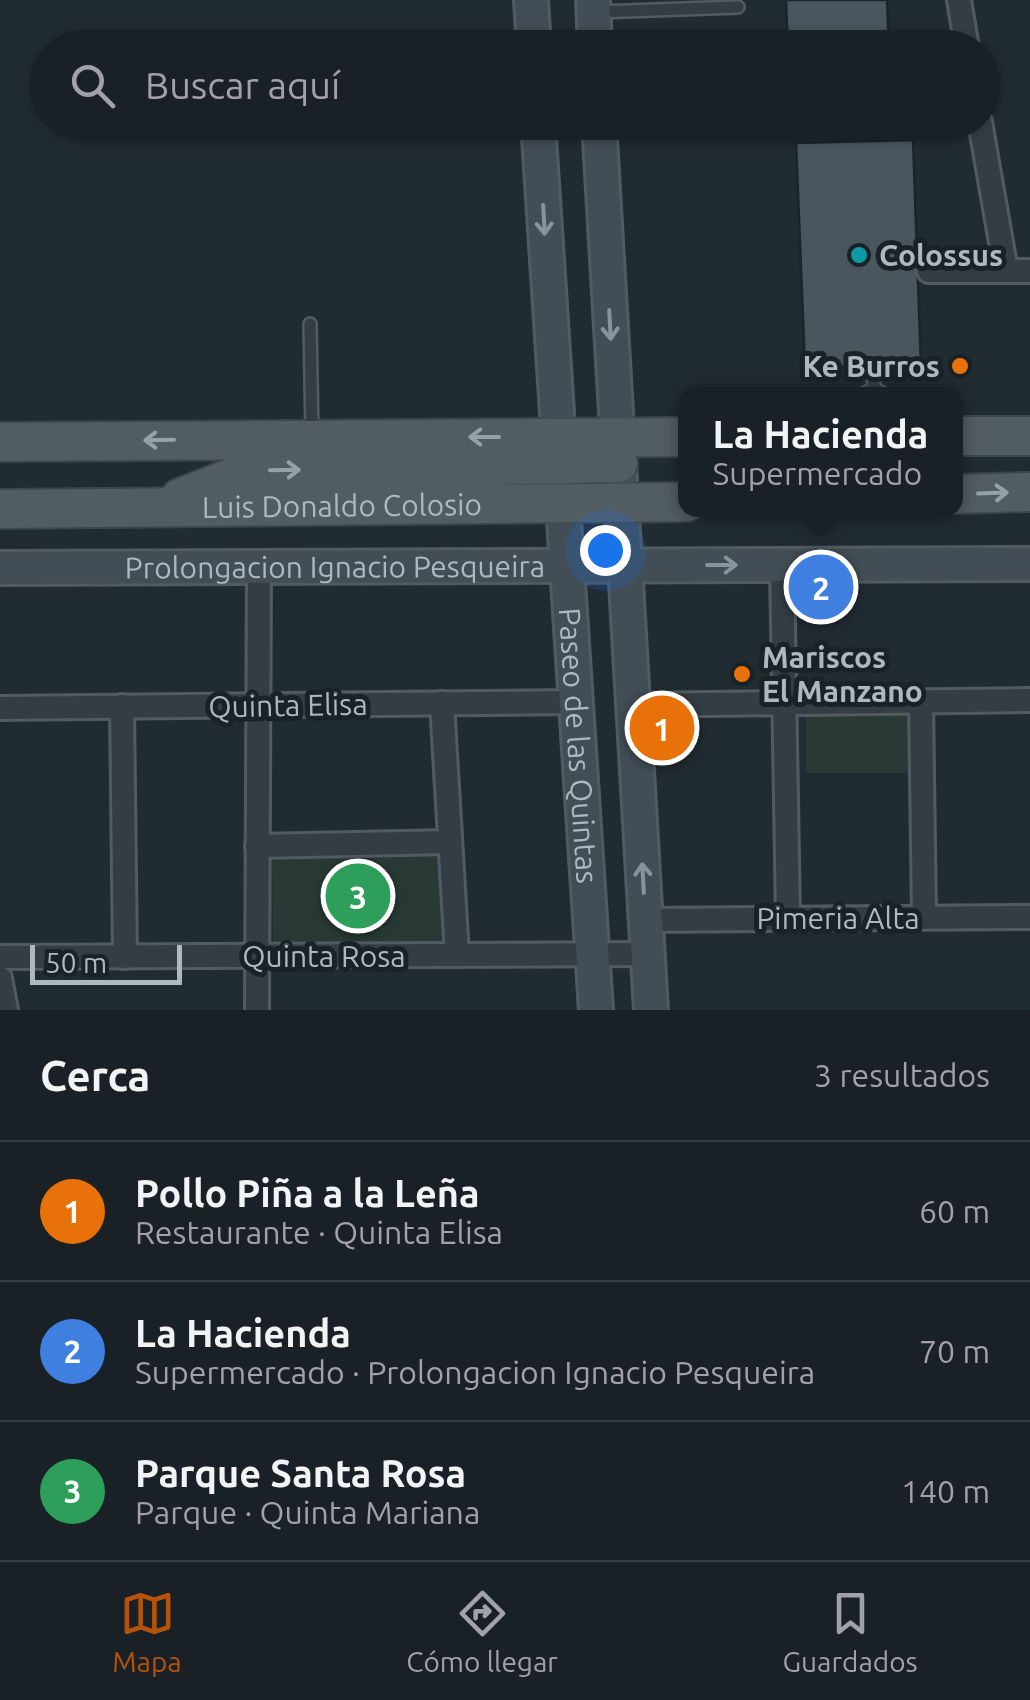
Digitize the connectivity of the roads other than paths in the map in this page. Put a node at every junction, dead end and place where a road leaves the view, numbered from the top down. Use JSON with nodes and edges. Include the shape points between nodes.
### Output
{"nodes":[{"id":1,"x":531,"y":0,"type":"edge"},
{"id":2,"x":958,"y":0,"type":"edge"},
{"id":3,"x":593,"y":6,"type":"edge"},
{"id":4,"x":738,"y":7,"type":"dead end"},
{"id":5,"x":533,"y":30,"type":"edge"},
{"id":6,"x":964,"y":30,"type":"edge"},
{"id":7,"x":539,"y":140,"type":"edge"},
{"id":8,"x":601,"y":140,"type":"edge"},
{"id":9,"x":985,"y":140,"type":"edge"},
{"id":10,"x":929,"y":271,"type":"dead end"},
{"id":11,"x":1018,"y":271,"type":"edge"},
{"id":12,"x":310,"y":324,"type":"dead end"},
{"id":13,"x":873,"y":371,"type":"dead end"},
{"id":14,"x":874,"y":387,"type":"edge"},
{"id":15,"x":963,"y":436,"type":"edge"},
{"id":16,"x":1030,"y":436,"type":"edge"},
{"id":17,"x":312,"y":438,"type":"junction"},
{"id":18,"x":678,"y":439,"type":"edge"},
{"id":19,"x":0,"y":442,"type":"edge"},
{"id":20,"x":618,"y":450,"type":"junction"},
{"id":21,"x":558,"y":451,"type":"junction"},
{"id":22,"x":1030,"y":492,"type":"edge"},
{"id":23,"x":963,"y":494,"type":"edge"},
{"id":24,"x":678,"y":502,"type":"edge"},
{"id":25,"x":621,"y":503,"type":"junction"},
{"id":26,"x":562,"y":504,"type":"junction"},
{"id":27,"x":159,"y":506,"type":"junction"},
{"id":28,"x":0,"y":509,"type":"edge"},
{"id":29,"x":782,"y":564,"type":"junction"},
{"id":30,"x":1030,"y":564,"type":"edge"},
{"id":31,"x":566,"y":565,"type":"junction"},
{"id":32,"x":625,"y":565,"type":"junction"},
{"id":33,"x":260,"y":566,"type":"junction"},
{"id":34,"x":0,"y":568,"type":"edge"},
{"id":35,"x":1030,"y":700,"type":"edge"},
{"id":36,"x":575,"y":702,"type":"junction"},
{"id":37,"x":922,"y":702,"type":"junction"},
{"id":38,"x":442,"y":703,"type":"junction"},
{"id":39,"x":784,"y":703,"type":"junction"},
{"id":40,"x":258,"y":705,"type":"junction"},
{"id":41,"x":633,"y":705,"type":"junction"},
{"id":42,"x":122,"y":706,"type":"junction"},
{"id":43,"x":0,"y":708,"type":"edge"},
{"id":44,"x":450,"y":842,"type":"junction"},
{"id":45,"x":257,"y":846,"type":"junction"},
{"id":46,"x":788,"y":918,"type":"junction"},
{"id":47,"x":924,"y":918,"type":"junction"},
{"id":48,"x":1030,"y":918,"type":"edge"},
{"id":49,"x":646,"y":920,"type":"junction"},
{"id":50,"x":648,"y":954,"type":"junction"},
{"id":51,"x":457,"y":955,"type":"junction"},
{"id":52,"x":592,"y":955,"type":"junction"},
{"id":53,"x":257,"y":956,"type":"junction"},
{"id":54,"x":0,"y":957,"type":"edge"},
{"id":55,"x":124,"y":957,"type":"junction"},
{"id":56,"x":0,"y":978,"type":"edge"},
{"id":57,"x":6,"y":1010,"type":"edge"},
{"id":58,"x":257,"y":1010,"type":"edge"},
{"id":59,"x":596,"y":1010,"type":"edge"},
{"id":60,"x":651,"y":1010,"type":"edge"}],
"edges":[{"from":1,"to":5,"type":"main road"},
{"from":2,"to":6,"type":"street"},
{"from":3,"to":4,"type":"lane"},
{"from":7,"to":21,"type":"main road","name":"Paseo de las Quintas","one_way":true},
{"from":8,"to":20,"type":"main road","name":"Paseo de las Quintas","one_way":true},
{"from":9,"to":11,"type":"street"},
{"from":10,"to":11,"type":"street"},
{"from":12,"to":17,"type":"lane"},
{"from":13,"to":14,"type":"lane"},
{"from":15,"to":16,"type":"main road"},
{"from":17,"to":19,"type":"main road","one_way":true},
{"from":21,"to":17,"type":"main road","one_way":true},
{"from":18,"to":20,"type":"main road"},
{"from":20,"to":21,"type":"main road"},
{"from":20,"to":25,"type":"main road","name":"Paseo de las Quintas"},
{"from":21,"to":26,"type":"main road","name":"Paseo de las Quintas"},
{"from":27,"to":21,"type":"main road","one_way":true,"via":[[259,471]]},
{"from":23,"to":22,"type":"main road","one_way":true},
{"from":24,"to":25,"type":"main road","name":"Luis Donaldo Colosio"},
{"from":25,"to":26,"type":"main road","name":"Luis Donaldo Colosio"},
{"from":25,"to":32,"type":"main road","name":"Paseo de las Quintas"},
{"from":26,"to":27,"type":"main road","name":"Luis Donaldo Colosio"},
{"from":26,"to":31,"type":"main road","name":"Paseo de las Quintas"},
{"from":27,"to":28,"type":"main road","name":"Luis Donaldo Colosio"},
{"from":29,"to":30,"type":"main road","name":"Prolongacion Ignacio Pesqueira"},
{"from":32,"to":29,"type":"main road","name":"Prolongacion Ignacio Pesqueira","one_way":true},
{"from":29,"to":39,"type":"street"},
{"from":31,"to":32,"type":"main road","name":"Prolongacion Ignacio Pesqueira"},
{"from":31,"to":33,"type":"main road","name":"Prolongacion Ignacio Pesqueira"},
{"from":31,"to":36,"type":"main road","name":"Paseo de las Quintas"},
{"from":32,"to":41,"type":"main road","name":"Paseo de las Quintas"},
{"from":33,"to":34,"type":"main road","name":"Prolongacion Ignacio Pesqueira"},
{"from":33,"to":40,"type":"street"},
{"from":35,"to":37,"type":"street"},
{"from":36,"to":38,"type":"street","name":"Quinta Elisa"},
{"from":36,"to":52,"type":"main road","name":"Paseo de las Quintas"},
{"from":37,"to":39,"type":"street"},
{"from":37,"to":47,"type":"street"},
{"from":38,"to":40,"type":"street","name":"Quinta Elisa"},
{"from":38,"to":44,"type":"street"},
{"from":39,"to":41,"type":"street"},
{"from":39,"to":46,"type":"street"},
{"from":40,"to":42,"type":"street","name":"Quinta Elisa"},
{"from":40,"to":45,"type":"street"},
{"from":49,"to":41,"type":"main road","name":"Paseo de las Quintas","one_way":true},
{"from":42,"to":43,"type":"street","name":"Quinta Elisa"},
{"from":42,"to":55,"type":"street"},
{"from":44,"to":45,"type":"street"},
{"from":44,"to":51,"type":"street"},
{"from":45,"to":53,"type":"street"},
{"from":46,"to":47,"type":"street","name":"Pimeria Alta"},
{"from":46,"to":49,"type":"street","name":"Pimeria Alta"},
{"from":47,"to":48,"type":"street","name":"Pimeria Alta"},
{"from":49,"to":50,"type":"main road","name":"Paseo de las Quintas"},
{"from":50,"to":52,"type":"street","name":"Quinta Rosa"},
{"from":50,"to":60,"type":"main road","name":"Paseo de las Quintas"},
{"from":51,"to":52,"type":"street","name":"Quinta Rosa"},
{"from":51,"to":53,"type":"street","name":"Quinta Rosa"},
{"from":52,"to":59,"type":"main road","name":"Paseo de las Quintas"},
{"from":53,"to":55,"type":"street","name":"Quinta Rosa"},
{"from":53,"to":58,"type":"street"},
{"from":54,"to":55,"type":"street","name":"Quinta Rosa"},
{"from":56,"to":57,"type":"street"}]}
